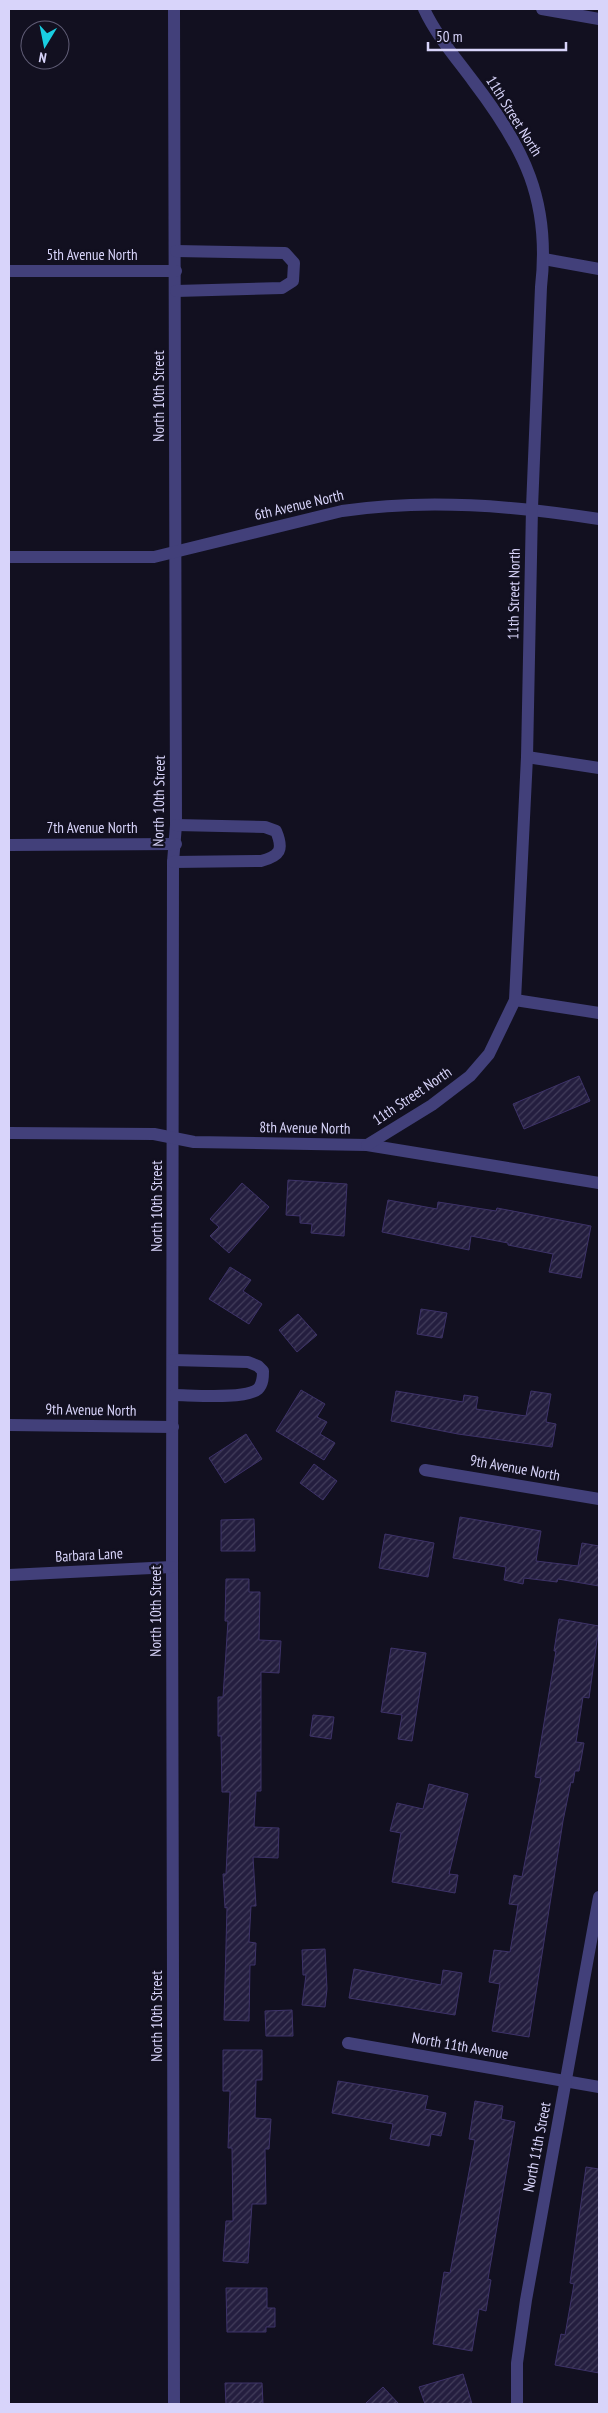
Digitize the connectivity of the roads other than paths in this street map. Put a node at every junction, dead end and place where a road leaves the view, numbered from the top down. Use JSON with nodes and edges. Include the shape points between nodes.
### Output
{"nodes":[{"id":1,"x":174,"y":9,"type":"edge"},
{"id":2,"x":424,"y":9,"type":"edge"},
{"id":3,"x":542,"y":9,"type":"edge"},
{"id":4,"x":599,"y":18,"type":"edge"},
{"id":5,"x":176,"y":252,"type":"junction"},
{"id":6,"x":544,"y":259,"type":"junction"},
{"id":7,"x":599,"y":269,"type":"edge"},
{"id":8,"x":9,"y":271,"type":"edge"},
{"id":9,"x":176,"y":271,"type":"junction"},
{"id":10,"x":176,"y":291,"type":"junction"},
{"id":11,"x":532,"y":508,"type":"junction"},
{"id":12,"x":599,"y":519,"type":"edge"},
{"id":13,"x":174,"y":553,"type":"junction"},
{"id":14,"x":9,"y":557,"type":"edge"},
{"id":15,"x":527,"y":757,"type":"junction"},
{"id":16,"x":599,"y":768,"type":"edge"},
{"id":17,"x":176,"y":825,"type":"junction"},
{"id":18,"x":176,"y":844,"type":"junction"},
{"id":19,"x":9,"y":845,"type":"edge"},
{"id":20,"x":173,"y":862,"type":"junction"},
{"id":21,"x":515,"y":1000,"type":"junction"},
{"id":22,"x":599,"y":1013,"type":"edge"},
{"id":23,"x":9,"y":1133,"type":"edge"},
{"id":24,"x":174,"y":1138,"type":"junction"},
{"id":25,"x":367,"y":1145,"type":"junction"},
{"id":26,"x":599,"y":1183,"type":"edge"},
{"id":27,"x":173,"y":1360,"type":"junction"},
{"id":28,"x":174,"y":1396,"type":"junction"},
{"id":29,"x":9,"y":1426,"type":"edge"},
{"id":30,"x":173,"y":1427,"type":"junction"},
{"id":31,"x":425,"y":1470,"type":"dead end"},
{"id":32,"x":599,"y":1499,"type":"edge"},
{"id":33,"x":172,"y":1567,"type":"junction"},
{"id":34,"x":9,"y":1575,"type":"edge"},
{"id":35,"x":599,"y":1897,"type":"edge"},
{"id":36,"x":348,"y":2044,"type":"dead end"},
{"id":37,"x":567,"y":2081,"type":"junction"},
{"id":38,"x":599,"y":2087,"type":"edge"},
{"id":39,"x":174,"y":2404,"type":"edge"},
{"id":40,"x":517,"y":2404,"type":"edge"}],
"edges":[{"from":1,"to":5,"type":"street","name":"North 10th Street"},
{"from":2,"to":6,"type":"street","name":"11th Street North","via":[[445,44],[495,110],[527,165],[540,210]]},
{"from":3,"to":4,"type":"street"},
{"from":5,"to":9,"type":"street","name":"North 10th Street"},
{"from":5,"to":10,"type":"street","via":[[285,253],[294,263],[293,281],[282,288]]},
{"from":6,"to":7,"type":"street"},
{"from":6,"to":11,"type":"street","name":"11th Street North"},
{"from":8,"to":9,"type":"street","name":"5th Avenue North"},
{"from":9,"to":10,"type":"street","name":"North 10th Street"},
{"from":10,"to":13,"type":"street","name":"North 10th Street"},
{"from":11,"to":12,"type":"street","name":"6th Avenue North"},
{"from":11,"to":13,"type":"street","name":"6th Avenue North","via":[[373,506]]},
{"from":11,"to":15,"type":"street","name":"11th Street North"},
{"from":13,"to":14,"type":"street","name":"6th Avenue North","via":[[154,557]]},
{"from":13,"to":17,"type":"street","name":"North 10th Street"},
{"from":15,"to":16,"type":"street"},
{"from":15,"to":21,"type":"street","name":"11th Street North"},
{"from":17,"to":18,"type":"street","name":"North 10th Street"},
{"from":17,"to":20,"type":"street","via":[[265,827],[276,831],[280,851],[274,858],[261,862]]},
{"from":18,"to":19,"type":"street","name":"7th Avenue North"},
{"from":18,"to":20,"type":"street","name":"North 10th Street"},
{"from":20,"to":24,"type":"street","name":"North 10th Street"},
{"from":21,"to":22,"type":"street"},
{"from":21,"to":25,"type":"street","name":"11th Street North","via":[[489,1054],[470,1076],[432,1105]]},
{"from":23,"to":24,"type":"street","name":"8th Avenue North","via":[[154,1134]]},
{"from":24,"to":25,"type":"street","name":"8th Avenue North","via":[[194,1142]]},
{"from":24,"to":27,"type":"street","name":"North 10th Street"},
{"from":25,"to":26,"type":"street","name":"8th Avenue North"},
{"from":27,"to":28,"type":"street","name":"North 10th Street"},
{"from":27,"to":28,"type":"street","via":[[248,1362],[263,1371],[257,1390],[244,1395]]},
{"from":28,"to":30,"type":"street","name":"North 10th Street"},
{"from":29,"to":30,"type":"street","name":"9th Avenue North"},
{"from":30,"to":33,"type":"street","name":"North 10th Street"},
{"from":31,"to":32,"type":"street","name":"9th Avenue North"},
{"from":33,"to":34,"type":"street","name":"Barbara Lane"},
{"from":33,"to":39,"type":"street","name":"North 10th Street"},
{"from":35,"to":37,"type":"street","name":"North 11th Street"},
{"from":36,"to":37,"type":"street","name":"North 11th Avenue"},
{"from":37,"to":38,"type":"street","name":"North 11th Avenue"},
{"from":37,"to":40,"type":"street","name":"North 11th Street","via":[[526,2300],[517,2363]]}]}
